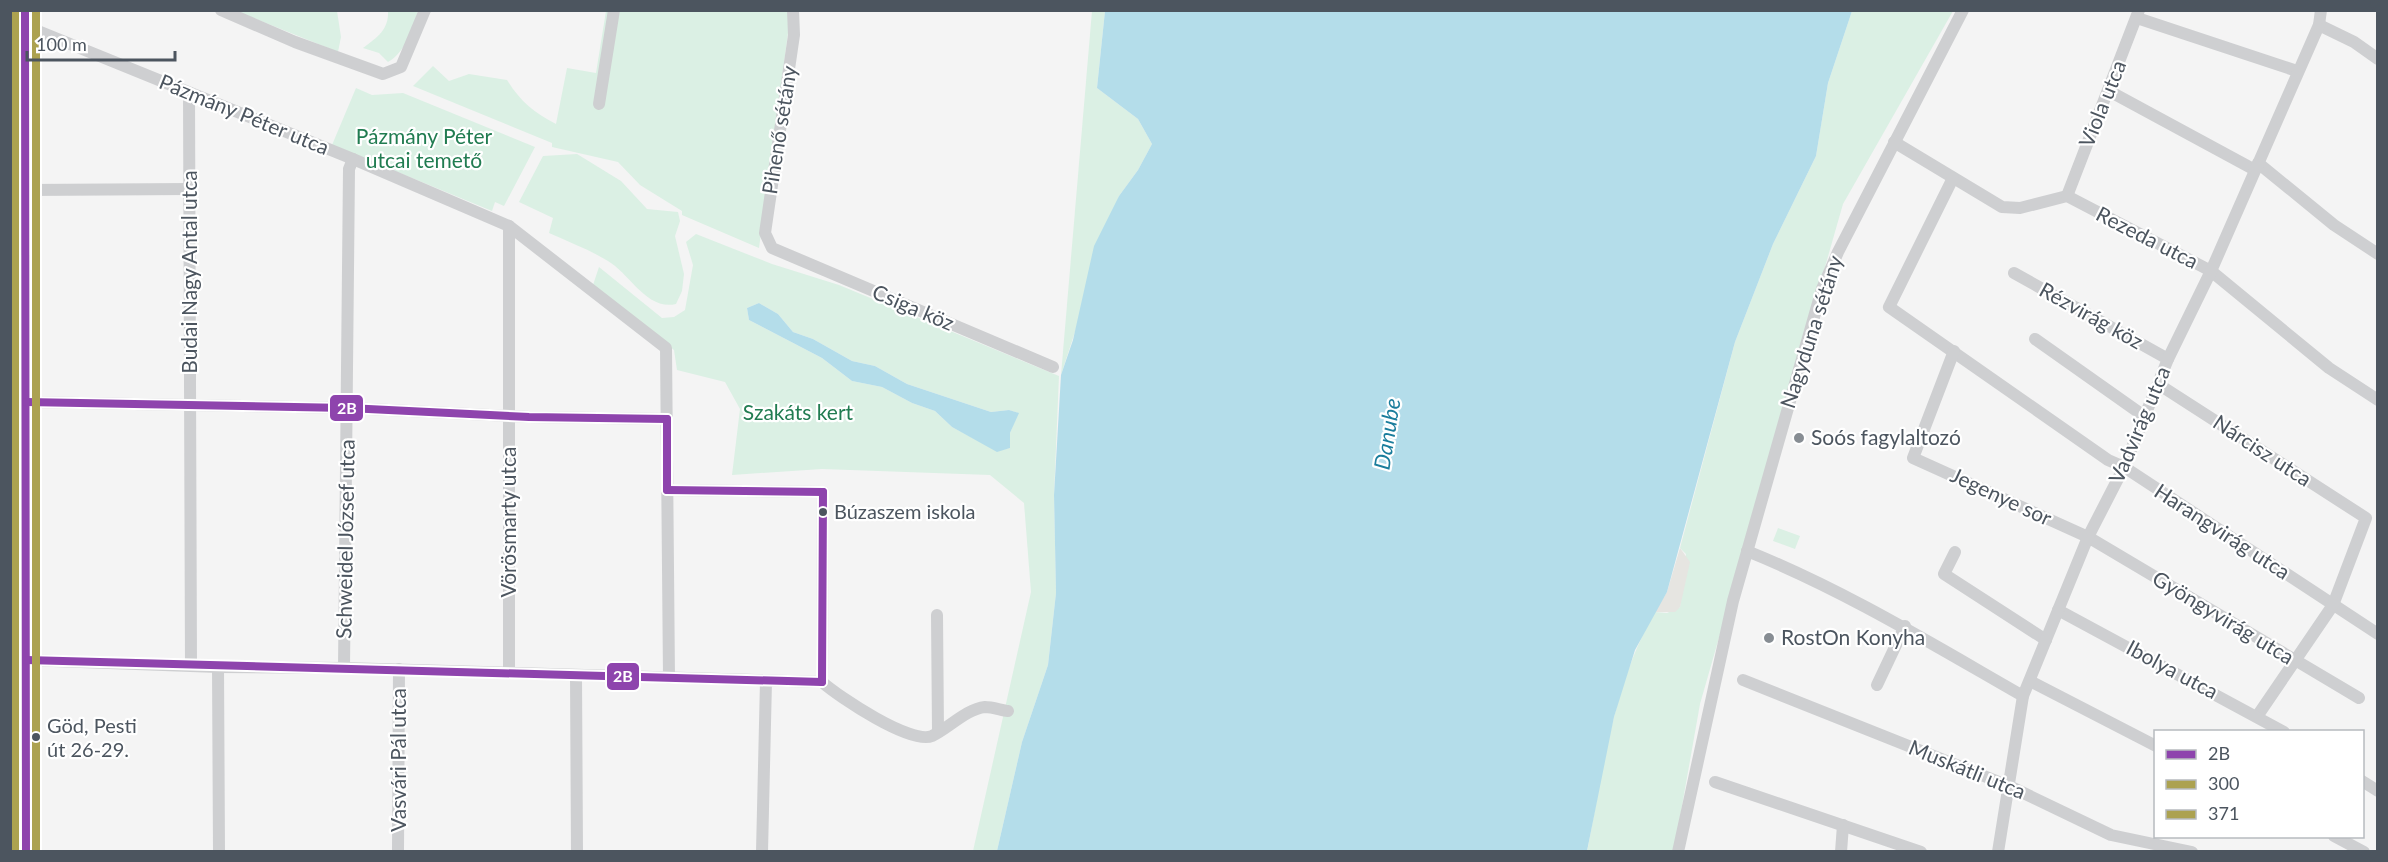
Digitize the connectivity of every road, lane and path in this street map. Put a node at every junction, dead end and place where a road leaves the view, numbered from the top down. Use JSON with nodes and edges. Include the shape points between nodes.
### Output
{"nodes":[{"id":1,"x":25,"y":10,"type":"edge"},
{"id":2,"x":221,"y":10,"type":"edge"},
{"id":3,"x":425,"y":10,"type":"edge"},
{"id":4,"x":614,"y":10,"type":"edge"},
{"id":5,"x":794,"y":10,"type":"edge"},
{"id":6,"x":1963,"y":10,"type":"edge"},
{"id":7,"x":2321,"y":10,"type":"edge"},
{"id":8,"x":2138,"y":14,"type":"edge"},
{"id":9,"x":2319,"y":25,"type":"junction"},
{"id":10,"x":26,"y":31,"type":"junction"},
{"id":11,"x":2378,"y":59,"type":"edge"},
{"id":12,"x":2297,"y":71,"type":"junction"},
{"id":13,"x":2109,"y":91,"type":"junction"},
{"id":14,"x":189,"y":94,"type":"junction"},
{"id":15,"x":599,"y":104,"type":"dead end"},
{"id":16,"x":1894,"y":142,"type":"junction"},
{"id":17,"x":352,"y":159,"type":"junction"},
{"id":18,"x":2257,"y":167,"type":"junction"},
{"id":19,"x":1953,"y":178,"type":"junction"},
{"id":20,"x":190,"y":189,"type":"junction"},
{"id":21,"x":26,"y":190,"type":"junction"},
{"id":22,"x":2067,"y":196,"type":"junction"},
{"id":23,"x":509,"y":226,"type":"junction"},
{"id":24,"x":772,"y":248,"type":"joint"},
{"id":25,"x":2378,"y":254,"type":"edge"},
{"id":26,"x":2211,"y":271,"type":"junction"},
{"id":27,"x":2014,"y":273,"type":"dead end"},
{"id":28,"x":2035,"y":339,"type":"dead end"},
{"id":29,"x":1954,"y":351,"type":"junction"},
{"id":30,"x":2168,"y":359,"type":"junction"},
{"id":31,"x":1053,"y":367,"type":"dead end"},
{"id":32,"x":2158,"y":384,"type":"junction"},
{"id":33,"x":2378,"y":400,"type":"edge"},
{"id":34,"x":26,"y":402,"type":"junction"},
{"id":35,"x":190,"y":405,"type":"junction"},
{"id":36,"x":348,"y":408,"type":"junction"},
{"id":37,"x":510,"y":416,"type":"junction"},
{"id":38,"x":2144,"y":416,"type":"junction"},
{"id":39,"x":667,"y":419,"type":"junction"},
{"id":40,"x":2124,"y":467,"type":"junction"},
{"id":41,"x":667,"y":490,"type":"junction"},
{"id":42,"x":2088,"y":537,"type":"junction"},
{"id":43,"x":1747,"y":551,"type":"junction"},
{"id":44,"x":1955,"y":552,"type":"dead end"},
{"id":45,"x":2333,"y":605,"type":"junction"},
{"id":46,"x":2058,"y":610,"type":"junction"},
{"id":47,"x":937,"y":615,"type":"dead end"},
{"id":48,"x":1905,"y":626,"type":"junction"},
{"id":49,"x":2378,"y":634,"type":"edge"},
{"id":50,"x":2046,"y":640,"type":"junction"},
{"id":51,"x":26,"y":660,"type":"junction"},
{"id":52,"x":2297,"y":661,"type":"junction"},
{"id":53,"x":191,"y":666,"type":"junction"},
{"id":54,"x":219,"y":668,"type":"junction"},
{"id":55,"x":344,"y":668,"type":"junction"},
{"id":56,"x":399,"y":669,"type":"junction"},
{"id":57,"x":509,"y":673,"type":"junction"},
{"id":58,"x":576,"y":675,"type":"junction"},
{"id":59,"x":669,"y":678,"type":"junction"},
{"id":60,"x":1743,"y":680,"type":"dead end"},
{"id":61,"x":766,"y":681,"type":"junction"},
{"id":62,"x":2030,"y":681,"type":"junction"},
{"id":63,"x":822,"y":682,"type":"junction"},
{"id":64,"x":1877,"y":685,"type":"dead end"},
{"id":65,"x":2023,"y":696,"type":"junction"},
{"id":66,"x":2359,"y":698,"type":"dead end"},
{"id":67,"x":1008,"y":711,"type":"dead end"},
{"id":68,"x":2258,"y":715,"type":"junction"},
{"id":69,"x":2281,"y":730,"type":"edge"},
{"id":70,"x":938,"y":732,"type":"junction"},
{"id":71,"x":2154,"y":745,"type":"edge"},
{"id":72,"x":1715,"y":782,"type":"dead end"},
{"id":73,"x":2364,"y":783,"type":"edge"},
{"id":74,"x":2009,"y":786,"type":"junction"},
{"id":75,"x":2378,"y":791,"type":"edge"},
{"id":76,"x":1843,"y":825,"type":"junction"},
{"id":77,"x":2336,"y":838,"type":"edge"},
{"id":78,"x":2144,"y":847,"type":"edge"},
{"id":79,"x":1999,"y":851,"type":"edge"},
{"id":80,"x":26,"y":852,"type":"edge"},
{"id":81,"x":219,"y":852,"type":"edge"},
{"id":82,"x":398,"y":852,"type":"edge"},
{"id":83,"x":577,"y":852,"type":"edge"},
{"id":84,"x":762,"y":852,"type":"edge"},
{"id":85,"x":1678,"y":852,"type":"edge"},
{"id":86,"x":1841,"y":852,"type":"edge"},
{"id":87,"x":1921,"y":852,"type":"edge"},
{"id":88,"x":2192,"y":852,"type":"edge"},
{"id":89,"x":2364,"y":852,"type":"edge"}],
"edges":[{"from":1,"to":10,"type":"main road"},
{"from":2,"to":3,"type":"street","via":[[383,74],[401,67]]},
{"from":4,"to":15,"type":"street"},
{"from":5,"to":24,"type":"street","name":"Pihenő sétány","via":[[794,35],[765,233]]},
{"from":6,"to":16,"type":"street","name":"Nagyduna sétány"},
{"from":7,"to":9,"type":"street","name":"Vadvirág utca"},
{"from":8,"to":12,"type":"street"},
{"from":8,"to":13,"type":"street","name":"Viola utca"},
{"from":9,"to":11,"type":"street"},
{"from":9,"to":12,"type":"street","name":"Vadvirág utca"},
{"from":10,"to":14,"type":"street","name":"Pázmány Péter utca","via":[[38,31]]},
{"from":10,"to":21,"type":"main road"},
{"from":12,"to":18,"type":"street","name":"Vadvirág utca"},
{"from":13,"to":18,"type":"street"},
{"from":13,"to":22,"type":"street","name":"Viola utca"},
{"from":14,"to":17,"type":"street","name":"Pázmány Péter utca"},
{"from":14,"to":20,"type":"street","name":"Budai Nagy Antal utca"},
{"from":16,"to":19,"type":"street"},
{"from":16,"to":43,"type":"street","name":"Nagyduna sétány","via":[[1822,289]]},
{"from":17,"to":23,"type":"street","name":"Pázmány Péter utca"},
{"from":17,"to":36,"type":"street","name":"Schweidel József utca","via":[[346,270]]},
{"from":18,"to":25,"type":"street"},
{"from":18,"to":26,"type":"street","name":"Vadvirág utca"},
{"from":19,"to":22,"type":"street","via":[[2008,209]]},
{"from":19,"to":29,"type":"street","name":"Harangvirág utca","via":[[1889,307]]},
{"from":20,"to":21,"type":"street"},
{"from":20,"to":35,"type":"street","name":"Budai Nagy Antal utca"},
{"from":21,"to":34,"type":"main road"},
{"from":22,"to":26,"type":"street","name":"Rezeda utca"},
{"from":23,"to":37,"type":"street","name":"Vörösmarty utca"},
{"from":23,"to":39,"type":"street","name":"Pázmány Péter utca","via":[[666,348]]},
{"from":24,"to":31,"type":"street","name":"Csiga köz"},
{"from":26,"to":30,"type":"street","name":"Vadvirág utca"},
{"from":26,"to":33,"type":"street","name":"Rezeda utca","via":[[2329,368]]},
{"from":27,"to":30,"type":"street","name":"Rézvirág köz"},
{"from":28,"to":38,"type":"street"},
{"from":29,"to":40,"type":"street","name":"Harangvirág utca","via":[[2108,460]]},
{"from":29,"to":42,"type":"street","name":"Jegenye sor","via":[[1913,458]]},
{"from":30,"to":32,"type":"street","name":"Vadvirág utca"},
{"from":32,"to":38,"type":"street","name":"Vadvirág utca"},
{"from":32,"to":45,"type":"street","name":"Nárcisz utca","via":[[2366,518]]},
{"from":34,"to":35,"type":"street"},
{"from":34,"to":51,"type":"main road"},
{"from":35,"to":36,"type":"street"},
{"from":35,"to":53,"type":"street","name":"Budai Nagy Antal utca"},
{"from":36,"to":37,"type":"street"},
{"from":36,"to":55,"type":"street","name":"Schweidel József utca"},
{"from":37,"to":39,"type":"street"},
{"from":37,"to":57,"type":"street","name":"Vörösmarty utca"},
{"from":38,"to":40,"type":"street","name":"Vadvirág utca"},
{"from":39,"to":41,"type":"street"},
{"from":40,"to":42,"type":"street","name":"Vadvirág utca"},
{"from":40,"to":45,"type":"street","name":"Harangvirág utca"},
{"from":41,"to":59,"type":"street"},
{"from":41,"to":63,"type":"street","via":[[823,492]]},
{"from":42,"to":46,"type":"street","name":"Vadvirág utca"},
{"from":42,"to":52,"type":"street","name":"Gyöngyvirág utca"},
{"from":43,"to":48,"type":"street","via":[[1791,568]]},
{"from":43,"to":85,"type":"street","name":"Nagyduna sétány"},
{"from":44,"to":50,"type":"street","via":[[1944,574]]},
{"from":45,"to":49,"type":"street","name":"Harangvirág utca"},
{"from":45,"to":52,"type":"street"},
{"from":46,"to":50,"type":"street","name":"Vadvirág utca"},
{"from":46,"to":68,"type":"street","name":"Ibolya utca"},
{"from":47,"to":70,"type":"street"},
{"from":48,"to":64,"type":"street"},
{"from":48,"to":65,"type":"street"},
{"from":50,"to":62,"type":"street","name":"Vadvirág utca"},
{"from":51,"to":53,"type":"street"},
{"from":51,"to":80,"type":"main road"},
{"from":52,"to":66,"type":"street","name":"Gyöngyvirág utca"},
{"from":52,"to":68,"type":"street"},
{"from":53,"to":54,"type":"street"},
{"from":54,"to":55,"type":"street"},
{"from":54,"to":81,"type":"street"},
{"from":55,"to":56,"type":"street"},
{"from":56,"to":57,"type":"street"},
{"from":56,"to":82,"type":"street","name":"Vasvári Pál utca"},
{"from":57,"to":58,"type":"street"},
{"from":58,"to":59,"type":"street"},
{"from":58,"to":83,"type":"street"},
{"from":59,"to":61,"type":"street"},
{"from":60,"to":74,"type":"street","name":"Muskátli utca"},
{"from":61,"to":63,"type":"street"},
{"from":61,"to":84,"type":"street"},
{"from":62,"to":65,"type":"street","name":"Vadvirág utca"},
{"from":62,"to":71,"type":"street"},
{"from":63,"to":70,"type":"street","via":[[870,717],[921,737]]},
{"from":65,"to":74,"type":"street","name":"Vadvirág utca"},
{"from":67,"to":70,"type":"street","via":[[985,707]]},
{"from":68,"to":69,"type":"street","name":"Ibolya utca"},
{"from":72,"to":76,"type":"street"},
{"from":73,"to":75,"type":"street"},
{"from":74,"to":78,"type":"street","name":"Muskátli utca"},
{"from":74,"to":79,"type":"street","name":"Vadvirág utca"},
{"from":76,"to":86,"type":"street"},
{"from":76,"to":87,"type":"street"},
{"from":77,"to":89,"type":"street"},
{"from":78,"to":88,"type":"street","name":"Muskátli utca"}]}
